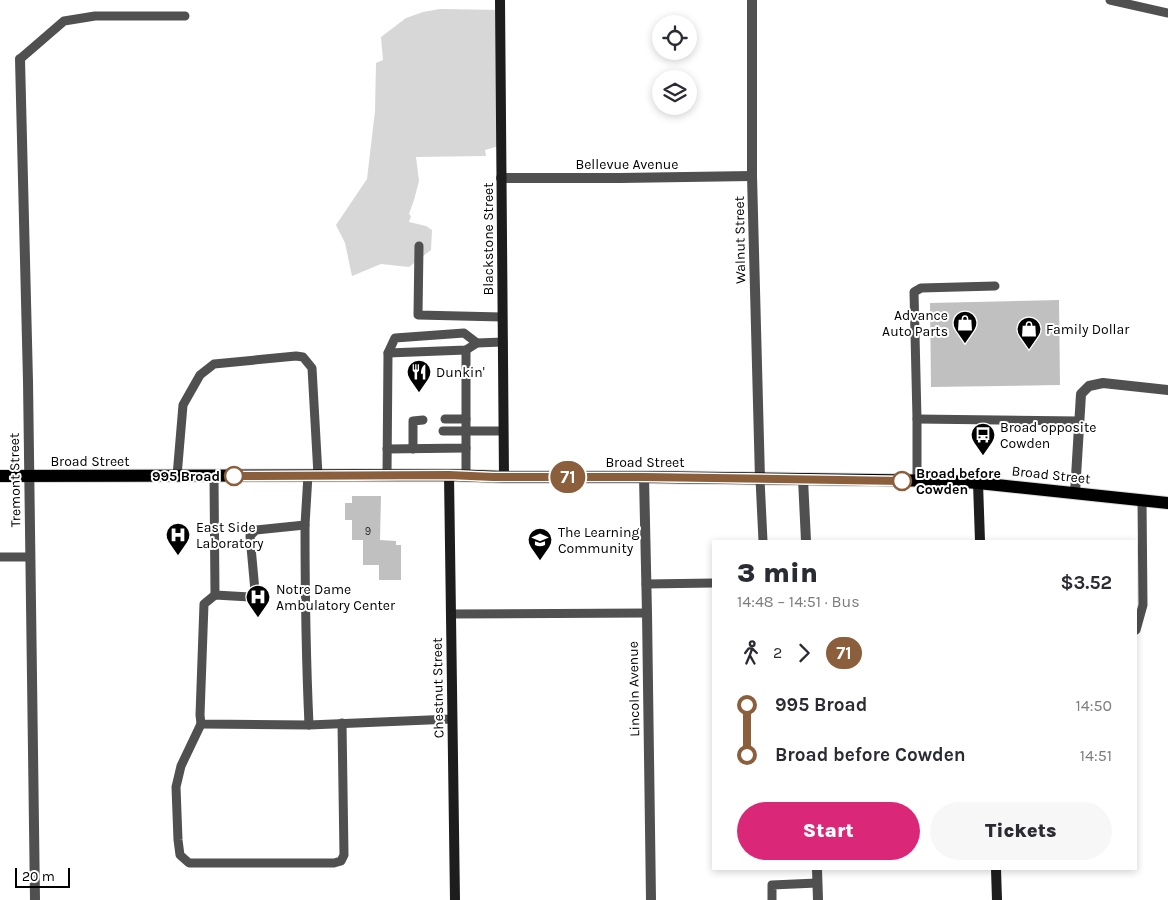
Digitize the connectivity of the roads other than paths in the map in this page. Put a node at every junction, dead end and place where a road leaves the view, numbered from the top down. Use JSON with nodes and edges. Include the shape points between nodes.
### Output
{"nodes":[{"id":1,"x":500,"y":0,"type":"edge"},
{"id":2,"x":752,"y":0,"type":"edge"},
{"id":3,"x":1110,"y":0,"type":"edge"},
{"id":4,"x":1168,"y":13,"type":"edge"},
{"id":5,"x":185,"y":16,"type":"dead end"},
{"id":6,"x":20,"y":59,"type":"joint"},
{"id":7,"x":752,"y":176,"type":"junction"},
{"id":8,"x":501,"y":178,"type":"junction"},
{"id":9,"x":418,"y":246,"type":"dead end"},
{"id":10,"x":995,"y":286,"type":"dead end"},
{"id":11,"x":502,"y":317,"type":"junction"},
{"id":12,"x":477,"y":342,"type":"junction"},
{"id":13,"x":503,"y":342,"type":"junction"},
{"id":14,"x":466,"y":350,"type":"junction"},
{"id":15,"x":388,"y":353,"type":"junction"},
{"id":16,"x":1168,"y":390,"type":"edge"},
{"id":17,"x":444,"y":419,"type":"dead end"},
{"id":18,"x":466,"y":419,"type":"junction"},
{"id":19,"x":917,"y":419,"type":"junction"},
{"id":20,"x":423,"y":420,"type":"dead end"},
{"id":21,"x":1079,"y":421,"type":"junction"},
{"id":22,"x":443,"y":431,"type":"dead end"},
{"id":23,"x":466,"y":431,"type":"junction"},
{"id":24,"x":503,"y":431,"type":"junction"},
{"id":25,"x":413,"y":432,"type":"junction"},
{"id":26,"x":423,"y":432,"type":"dead end"},
{"id":27,"x":466,"y":448,"type":"junction"},
{"id":28,"x":387,"y":449,"type":"junction"},
{"id":29,"x":413,"y":449,"type":"junction"},
{"id":30,"x":313,"y":475,"type":"junction"},
{"id":31,"x":387,"y":475,"type":"junction"},
{"id":32,"x":449,"y":475,"type":"junction"},
{"id":33,"x":0,"y":476,"type":"edge"},
{"id":34,"x":29,"y":476,"type":"junction"},
{"id":35,"x":177,"y":476,"type":"junction"},
{"id":36,"x":214,"y":476,"type":"junction"},
{"id":37,"x":466,"y":476,"type":"junction"},
{"id":38,"x":504,"y":477,"type":"junction"},
{"id":39,"x":644,"y":477,"type":"junction"},
{"id":40,"x":760,"y":479,"type":"junction"},
{"id":41,"x":803,"y":480,"type":"junction"},
{"id":42,"x":917,"y":481,"type":"junction"},
{"id":43,"x":978,"y":483,"type":"junction"},
{"id":44,"x":1075,"y":493,"type":"junction"},
{"id":45,"x":1142,"y":500,"type":"junction"},
{"id":46,"x":1168,"y":503,"type":"edge"},
{"id":47,"x":305,"y":525,"type":"junction"},
{"id":48,"x":763,"y":540,"type":"edge"},
{"id":49,"x":806,"y":540,"type":"edge"},
{"id":50,"x":980,"y":540,"type":"edge"},
{"id":51,"x":0,"y":557,"type":"edge"},
{"id":52,"x":30,"y":557,"type":"junction"},
{"id":53,"x":712,"y":583,"type":"edge"},
{"id":54,"x":646,"y":584,"type":"junction"},
{"id":55,"x":215,"y":595,"type":"junction"},
{"id":56,"x":647,"y":613,"type":"junction"},
{"id":57,"x":451,"y":614,"type":"junction"},
{"id":58,"x":1137,"y":626,"type":"edge"},
{"id":59,"x":452,"y":719,"type":"junction"},
{"id":60,"x":342,"y":723,"type":"junction"},
{"id":61,"x":201,"y":724,"type":"junction"},
{"id":62,"x":309,"y":724,"type":"junction"},
{"id":63,"x":817,"y":870,"type":"edge"},
{"id":64,"x":996,"y":870,"type":"edge"},
{"id":65,"x":817,"y":883,"type":"junction"},
{"id":66,"x":35,"y":900,"type":"edge"},
{"id":67,"x":455,"y":900,"type":"edge"},
{"id":68,"x":651,"y":900,"type":"edge"},
{"id":69,"x":772,"y":900,"type":"edge"},
{"id":70,"x":818,"y":900,"type":"edge"},
{"id":71,"x":997,"y":900,"type":"edge"}],
"edges":[{"from":1,"to":8,"type":"street","name":"Blackstone Street"},
{"from":2,"to":7,"type":"street","name":"Walnut Street"},
{"from":3,"to":4,"type":"lane"},
{"from":5,"to":6,"type":"lane","via":[[95,16],[64,21]]},
{"from":6,"to":34,"type":"street","name":"Tremont Street"},
{"from":7,"to":8,"type":"street","name":"Bellevue Avenue"},
{"from":7,"to":40,"type":"street","name":"Walnut Street"},
{"from":8,"to":11,"type":"street","name":"Blackstone Street"},
{"from":9,"to":11,"type":"lane","via":[[418,315]]},
{"from":10,"to":19,"type":"lane","via":[[921,288],[914,292]]},
{"from":11,"to":13,"type":"street","name":"Blackstone Street"},
{"from":12,"to":13,"type":"lane"},
{"from":12,"to":14,"type":"lane"},
{"from":12,"to":15,"type":"lane","via":[[464,333],[395,338]]},
{"from":13,"to":24,"type":"street","name":"Blackstone Street"},
{"from":14,"to":15,"type":"lane"},
{"from":14,"to":18,"type":"lane"},
{"from":15,"to":28,"type":"lane"},
{"from":16,"to":21,"type":"street","via":[[1103,383],[1089,386],[1081,394]]},
{"from":17,"to":18,"type":"lane"},
{"from":18,"to":23,"type":"lane"},
{"from":19,"to":21,"type":"lane"},
{"from":19,"to":42,"type":"lane"},
{"from":20,"to":25,"type":"lane","via":[[413,421]]},
{"from":21,"to":44,"type":"street"},
{"from":22,"to":23,"type":"lane"},
{"from":23,"to":24,"type":"lane"},
{"from":23,"to":27,"type":"lane"},
{"from":24,"to":38,"type":"street","name":"Blackstone Street"},
{"from":25,"to":26,"type":"lane"},
{"from":25,"to":29,"type":"lane"},
{"from":27,"to":29,"type":"lane"},
{"from":27,"to":37,"type":"lane"},
{"from":28,"to":29,"type":"lane"},
{"from":28,"to":31,"type":"lane"},
{"from":30,"to":31,"type":"main road","name":"Broad Street"},
{"from":30,"to":35,"type":"lane","via":[[312,368],[303,357],[296,356],[214,364],[200,375],[183,405]]},
{"from":30,"to":36,"type":"main road","name":"Broad Street"},
{"from":30,"to":47,"type":"lane"},
{"from":31,"to":32,"type":"main road","name":"Broad Street"},
{"from":32,"to":37,"type":"main road","name":"Broad Street"},
{"from":32,"to":57,"type":"street","name":"Chestnut Street"},
{"from":33,"to":34,"type":"main road","name":"Broad Street"},
{"from":34,"to":35,"type":"main road","name":"Broad Street"},
{"from":34,"to":52,"type":"street","name":"Tremont Street"},
{"from":35,"to":36,"type":"main road","name":"Broad Street"},
{"from":36,"to":55,"type":"lane"},
{"from":37,"to":38,"type":"main road","name":"Broad Street"},
{"from":38,"to":39,"type":"main road","name":"Broad Street"},
{"from":39,"to":40,"type":"main road","name":"Broad Street"},
{"from":39,"to":54,"type":"street","name":"Lincoln Avenue"},
{"from":40,"to":41,"type":"main road","name":"Broad Street"},
{"from":40,"to":48,"type":"lane"},
{"from":41,"to":42,"type":"main road","name":"Broad Street"},
{"from":41,"to":49,"type":"street"},
{"from":42,"to":43,"type":"main road","name":"Broad Street"},
{"from":43,"to":44,"type":"main road","name":"Broad Street"},
{"from":43,"to":50,"type":"street"},
{"from":44,"to":45,"type":"main road","name":"Broad Street"},
{"from":45,"to":46,"type":"main road","name":"Broad Street"},
{"from":45,"to":58,"type":"lane","via":[[1143,605]]},
{"from":47,"to":55,"type":"lane","via":[[256,530],[250,536],[255,591],[250,597]]},
{"from":47,"to":62,"type":"lane"},
{"from":51,"to":52,"type":"lane"},
{"from":52,"to":66,"type":"street","name":"Tremont Street"},
{"from":53,"to":54,"type":"lane"},
{"from":54,"to":56,"type":"street","name":"Lincoln Avenue"},
{"from":55,"to":61,"type":"lane","via":[[204,604]]},
{"from":56,"to":57,"type":"lane"},
{"from":56,"to":68,"type":"street","name":"Lincoln Avenue"},
{"from":57,"to":59,"type":"street","name":"Chestnut Street"},
{"from":59,"to":60,"type":"lane"},
{"from":59,"to":67,"type":"street","name":"Chestnut Street"},
{"from":60,"to":61,"type":"lane","via":[[344,855],[342,861],[334,863],[189,863],[180,855],[176,787],[181,766]]},
{"from":60,"to":62,"type":"lane"},
{"from":61,"to":62,"type":"lane"},
{"from":63,"to":65,"type":"street"},
{"from":64,"to":71,"type":"street"},
{"from":65,"to":69,"type":"lane","via":[[772,886]]},
{"from":65,"to":70,"type":"street"}]}
